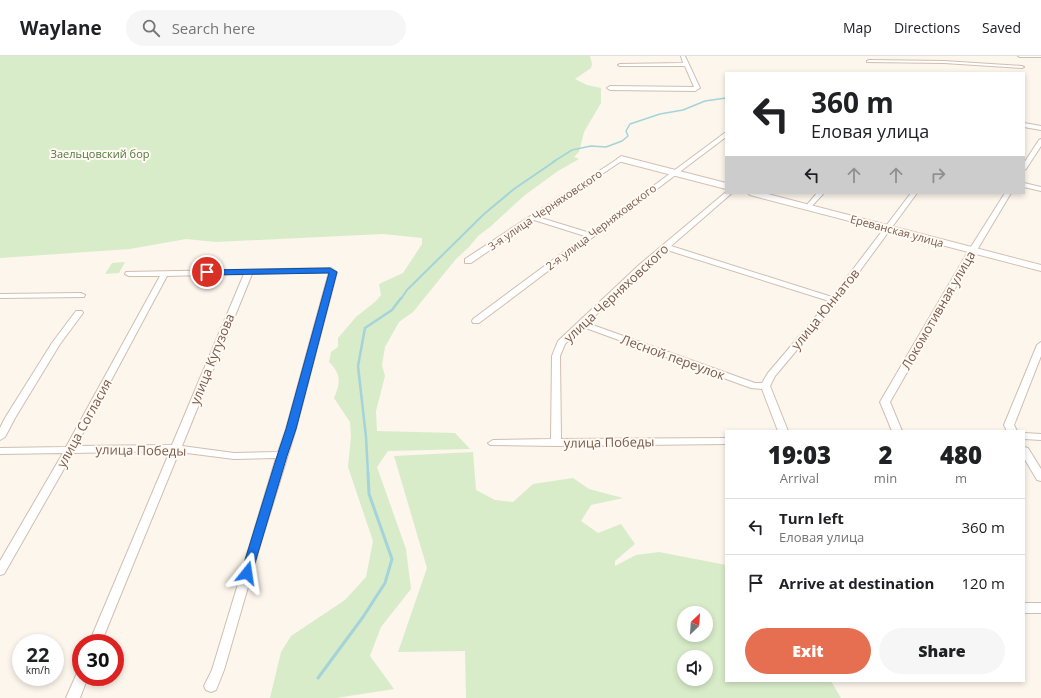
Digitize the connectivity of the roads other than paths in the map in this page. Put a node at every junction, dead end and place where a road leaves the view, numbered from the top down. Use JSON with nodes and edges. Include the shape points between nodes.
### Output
{"nodes":[{"id":1,"x":683,"y":56,"type":"edge"},
{"id":2,"x":864,"y":56,"type":"edge"},
{"id":3,"x":1020,"y":56,"type":"edge"},
{"id":4,"x":1041,"y":56,"type":"edge"},
{"id":5,"x":869,"y":61,"type":"junction"},
{"id":6,"x":686,"y":64,"type":"junction"},
{"id":7,"x":620,"y":65,"type":"dead end"},
{"id":8,"x":873,"y":66,"type":"dead end"},
{"id":9,"x":1022,"y":67,"type":"dead end"},
{"id":10,"x":610,"y":88,"type":"dead end"},
{"id":11,"x":1025,"y":124,"type":"edge"},
{"id":12,"x":1041,"y":128,"type":"edge"},
{"id":13,"x":725,"y":135,"type":"edge"},
{"id":14,"x":1041,"y":141,"type":"edge"},
{"id":15,"x":621,"y":159,"type":"joint"},
{"id":16,"x":1025,"y":166,"type":"edge"},
{"id":17,"x":674,"y":172,"type":"junction"},
{"id":18,"x":1025,"y":185,"type":"edge"},
{"id":19,"x":725,"y":186,"type":"edge"},
{"id":20,"x":1041,"y":189,"type":"edge"},
{"id":21,"x":728,"y":194,"type":"edge"},
{"id":22,"x":757,"y":194,"type":"edge"},
{"id":23,"x":820,"y":194,"type":"edge"},
{"id":24,"x":913,"y":194,"type":"edge"},
{"id":25,"x":1007,"y":194,"type":"edge"},
{"id":26,"x":808,"y":207,"type":"junction"},
{"id":27,"x":534,"y":218,"type":"junction"},
{"id":28,"x":887,"y":228,"type":"junction"},
{"id":29,"x":590,"y":235,"type":"junction"},
{"id":30,"x":666,"y":247,"type":"junction"},
{"id":31,"x":973,"y":250,"type":"junction"},
{"id":32,"x":468,"y":261,"type":"dead end"},
{"id":33,"x":1041,"y":268,"type":"edge"},
{"id":34,"x":249,"y":272,"type":"junction"},
{"id":35,"x":165,"y":273,"type":"junction"},
{"id":36,"x":129,"y":274,"type":"dead end"},
{"id":37,"x":81,"y":295,"type":"dead end"},
{"id":38,"x":0,"y":296,"type":"edge"},
{"id":39,"x":834,"y":300,"type":"junction"},
{"id":40,"x":79,"y":313,"type":"dead end"},
{"id":41,"x":476,"y":321,"type":"dead end"},
{"id":42,"x":582,"y":324,"type":"junction"},
{"id":43,"x":1041,"y":345,"type":"edge"},
{"id":44,"x":765,"y":386,"type":"junction"},
{"id":45,"x":783,"y":430,"type":"edge"},
{"id":46,"x":897,"y":430,"type":"edge"},
{"id":47,"x":1011,"y":430,"type":"edge"},
{"id":48,"x":1025,"y":436,"type":"edge"},
{"id":49,"x":0,"y":437,"type":"edge"},
{"id":50,"x":1041,"y":437,"type":"edge"},
{"id":51,"x":725,"y":441,"type":"edge"},
{"id":52,"x":493,"y":443,"type":"dead end"},
{"id":53,"x":556,"y":443,"type":"junction"},
{"id":54,"x":176,"y":448,"type":"junction"},
{"id":55,"x":70,"y":449,"type":"junction"},
{"id":56,"x":0,"y":451,"type":"edge"},
{"id":57,"x":1025,"y":452,"type":"edge"},
{"id":58,"x":282,"y":456,"type":"junction"},
{"id":59,"x":1041,"y":477,"type":"edge"},
{"id":60,"x":0,"y":571,"type":"edge"},
{"id":61,"x":1025,"y":608,"type":"edge"},
{"id":62,"x":1041,"y":608,"type":"edge"},
{"id":63,"x":99,"y":634,"type":"edge"},
{"id":64,"x":78,"y":686,"type":"edge"},
{"id":65,"x":211,"y":686,"type":"dead end"},
{"id":66,"x":73,"y":698,"type":"edge"}],
"edges":[{"from":1,"to":6,"type":"street"},
{"from":2,"to":5,"type":"street"},
{"from":3,"to":4,"type":"street"},
{"from":5,"to":8,"type":"street"},
{"from":5,"to":9,"type":"street"},
{"from":6,"to":7,"type":"street"},
{"from":6,"to":10,"type":"street","via":[[698,88]]},
{"from":11,"to":12,"type":"street"},
{"from":13,"to":17,"type":"street","name":"2-я улица Черняховского"},
{"from":14,"to":16,"type":"street"},
{"from":15,"to":17,"type":"street"},
{"from":15,"to":27,"type":"street","name":"3-я улица Черняховского"},
{"from":17,"to":19,"type":"street"},
{"from":17,"to":29,"type":"street","name":"2-я улица Черняховского"},
{"from":18,"to":20,"type":"street"},
{"from":21,"to":30,"type":"street","name":"улица Черняховского"},
{"from":22,"to":26,"type":"street","name":"Ереванская улица"},
{"from":23,"to":26,"type":"street"},
{"from":24,"to":28,"type":"street","name":"улица Юннатов"},
{"from":25,"to":31,"type":"street","name":"Локомотивная улица"},
{"from":26,"to":28,"type":"street","name":"Ереванская улица"},
{"from":27,"to":29,"type":"street"},
{"from":27,"to":32,"type":"street","name":"3-я улица Черняховского"},
{"from":28,"to":31,"type":"street","name":"Ереванская улица"},
{"from":28,"to":39,"type":"street","name":"улица Юннатов"},
{"from":29,"to":41,"type":"street","name":"2-я улица Черняховского"},
{"from":30,"to":39,"type":"street"},
{"from":30,"to":42,"type":"street","name":"улица Черняховского"},
{"from":31,"to":33,"type":"street","name":"Ереванская улица"},
{"from":31,"to":46,"type":"street","name":"Локомотивная улица","via":[[885,402]]},
{"from":34,"to":35,"type":"street"},
{"from":34,"to":54,"type":"street","name":"улица Кутузова"},
{"from":34,"to":58,"type":"street","via":[[333,272]]},
{"from":35,"to":36,"type":"street"},
{"from":35,"to":55,"type":"street","name":"улица Согласия"},
{"from":37,"to":38,"type":"street"},
{"from":39,"to":44,"type":"street","name":"улица Юннатов","via":[[771,375]]},
{"from":40,"to":49,"type":"street","via":[[56,343]]},
{"from":42,"to":44,"type":"street","name":"Лесной переулок","via":[[754,386]]},
{"from":42,"to":53,"type":"street","name":"улица Черняховского","via":[[561,343],[556,356]]},
{"from":43,"to":47,"type":"street","via":[[1008,425]]},
{"from":44,"to":45,"type":"street"},
{"from":48,"to":50,"type":"street"},
{"from":51,"to":53,"type":"street","name":"улица Победы"},
{"from":52,"to":53,"type":"street","name":"улица Победы"},
{"from":54,"to":55,"type":"street","name":"улица Победы"},
{"from":54,"to":58,"type":"street","name":"улица Победы","via":[[234,456]]},
{"from":54,"to":63,"type":"street","name":"улица Кутузова"},
{"from":55,"to":56,"type":"street","name":"улица Победы"},
{"from":55,"to":60,"type":"street","name":"улица Согласия"},
{"from":57,"to":59,"type":"street"},
{"from":58,"to":65,"type":"street"},
{"from":61,"to":62,"type":"street"},
{"from":64,"to":66,"type":"street"}]}
